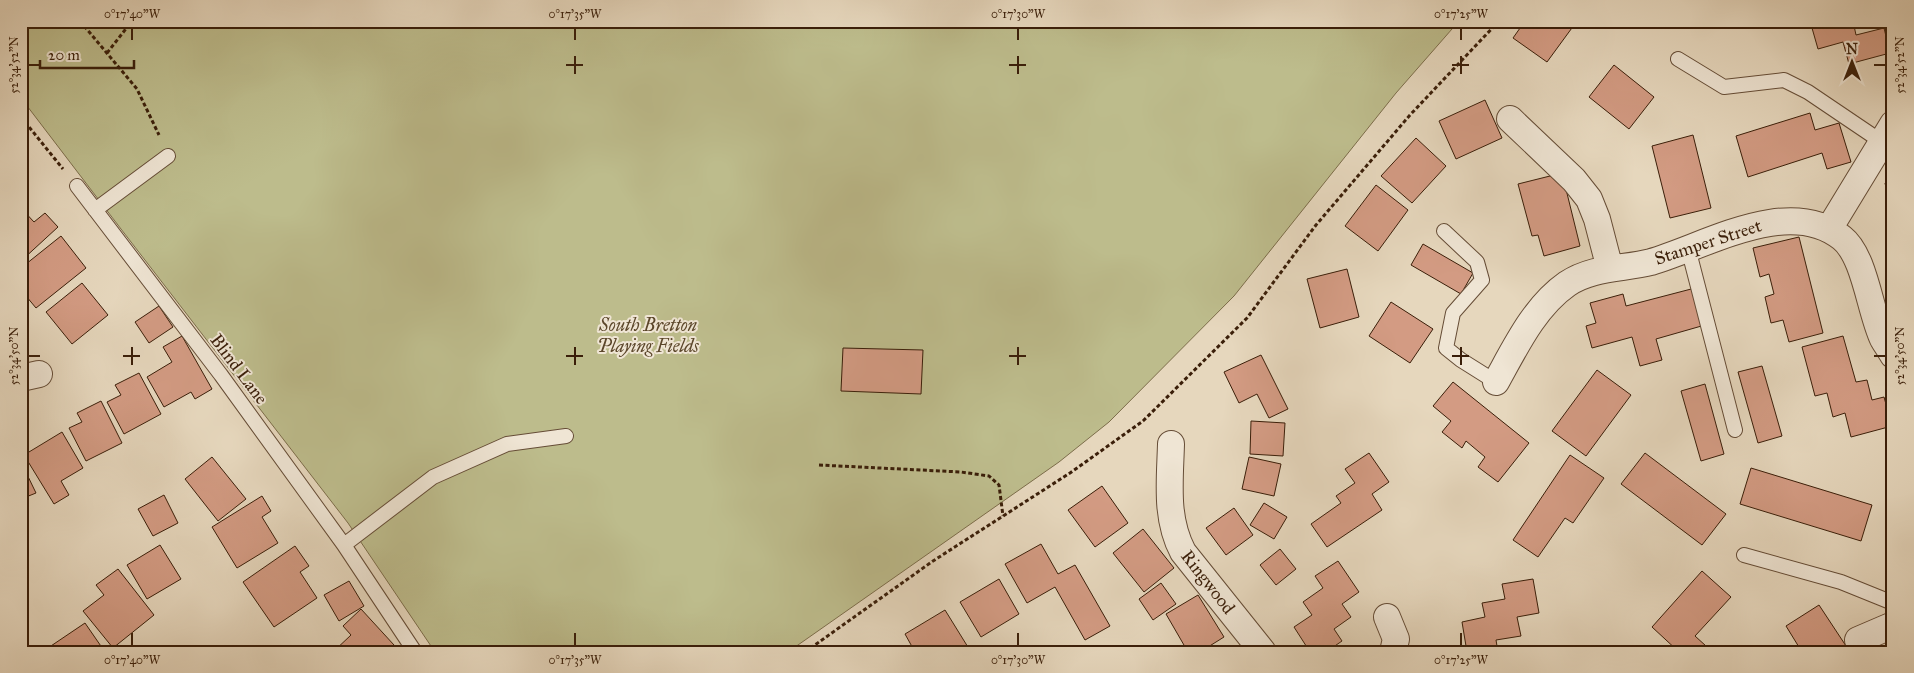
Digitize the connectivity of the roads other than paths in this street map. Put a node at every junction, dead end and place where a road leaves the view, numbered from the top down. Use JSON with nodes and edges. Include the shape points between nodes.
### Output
{"nodes":[{"id":1,"x":1678,"y":59,"type":"dead end"},
{"id":2,"x":1510,"y":119,"type":"dead end"},
{"id":3,"x":1887,"y":133,"type":"edge"},
{"id":4,"x":168,"y":156,"type":"road end"},
{"id":5,"x":77,"y":186,"type":"road end"},
{"id":6,"x":95,"y":210,"type":"junction"},
{"id":7,"x":1829,"y":229,"type":"junction"},
{"id":8,"x":1444,"y":231,"type":"dead end"},
{"id":9,"x":1688,"y":248,"type":"junction"},
{"id":10,"x":1610,"y":269,"type":"junction"},
{"id":11,"x":1893,"y":355,"type":"edge"},
{"id":12,"x":1496,"y":382,"type":"joint"},
{"id":13,"x":1735,"y":430,"type":"dead end"},
{"id":14,"x":566,"y":436,"type":"dead end"},
{"id":15,"x":1171,"y":444,"type":"dead end"},
{"id":16,"x":344,"y":545,"type":"junction"},
{"id":17,"x":1744,"y":555,"type":"dead end"},
{"id":18,"x":1893,"y":603,"type":"edge"},
{"id":19,"x":1387,"y":617,"type":"dead end"},
{"id":20,"x":1893,"y":625,"type":"edge"},
{"id":21,"x":1858,"y":640,"type":"dead end"},
{"id":22,"x":414,"y":652,"type":"edge"},
{"id":23,"x":1263,"y":652,"type":"edge"},
{"id":24,"x":1393,"y":652,"type":"edge"}],
"edges":[{"from":1,"to":3,"type":"lane","via":[[1724,88],[1784,80]]},
{"from":2,"to":10,"type":"street","via":[[1590,198]]},
{"from":3,"to":7,"type":"street"},
{"from":4,"to":6,"type":"lane"},
{"from":5,"to":6,"type":"lane","name":"Blind Lane"},
{"from":6,"to":16,"type":"lane","name":"Blind Lane"},
{"from":7,"to":9,"type":"street","name":"Stamper Street","via":[[1799,222],[1765,223]]},
{"from":7,"to":11,"type":"street","name":"Stamper Street","via":[[1844,239],[1854,254],[1883,338]]},
{"from":8,"to":12,"type":"lane","via":[[1476,262],[1482,280],[1453,313],[1446,348]]},
{"from":9,"to":10,"type":"street","name":"Stamper Street","via":[[1650,262]]},
{"from":9,"to":13,"type":"lane"},
{"from":10,"to":12,"type":"street","name":"Stamper Street","via":[[1568,284],[1546,304],[1524,333]]},
{"from":14,"to":16,"type":"lane","via":[[508,444],[433,476]]},
{"from":15,"to":23,"type":"street","name":"Ringwood","via":[[1169,508],[1175,537],[1183,552]]},
{"from":16,"to":22,"type":"lane","name":"Blind Lane"},
{"from":17,"to":18,"type":"lane","via":[[1841,582]]},
{"from":19,"to":24,"type":"street","via":[[1396,639]]},
{"from":20,"to":21,"type":"street"}]}
